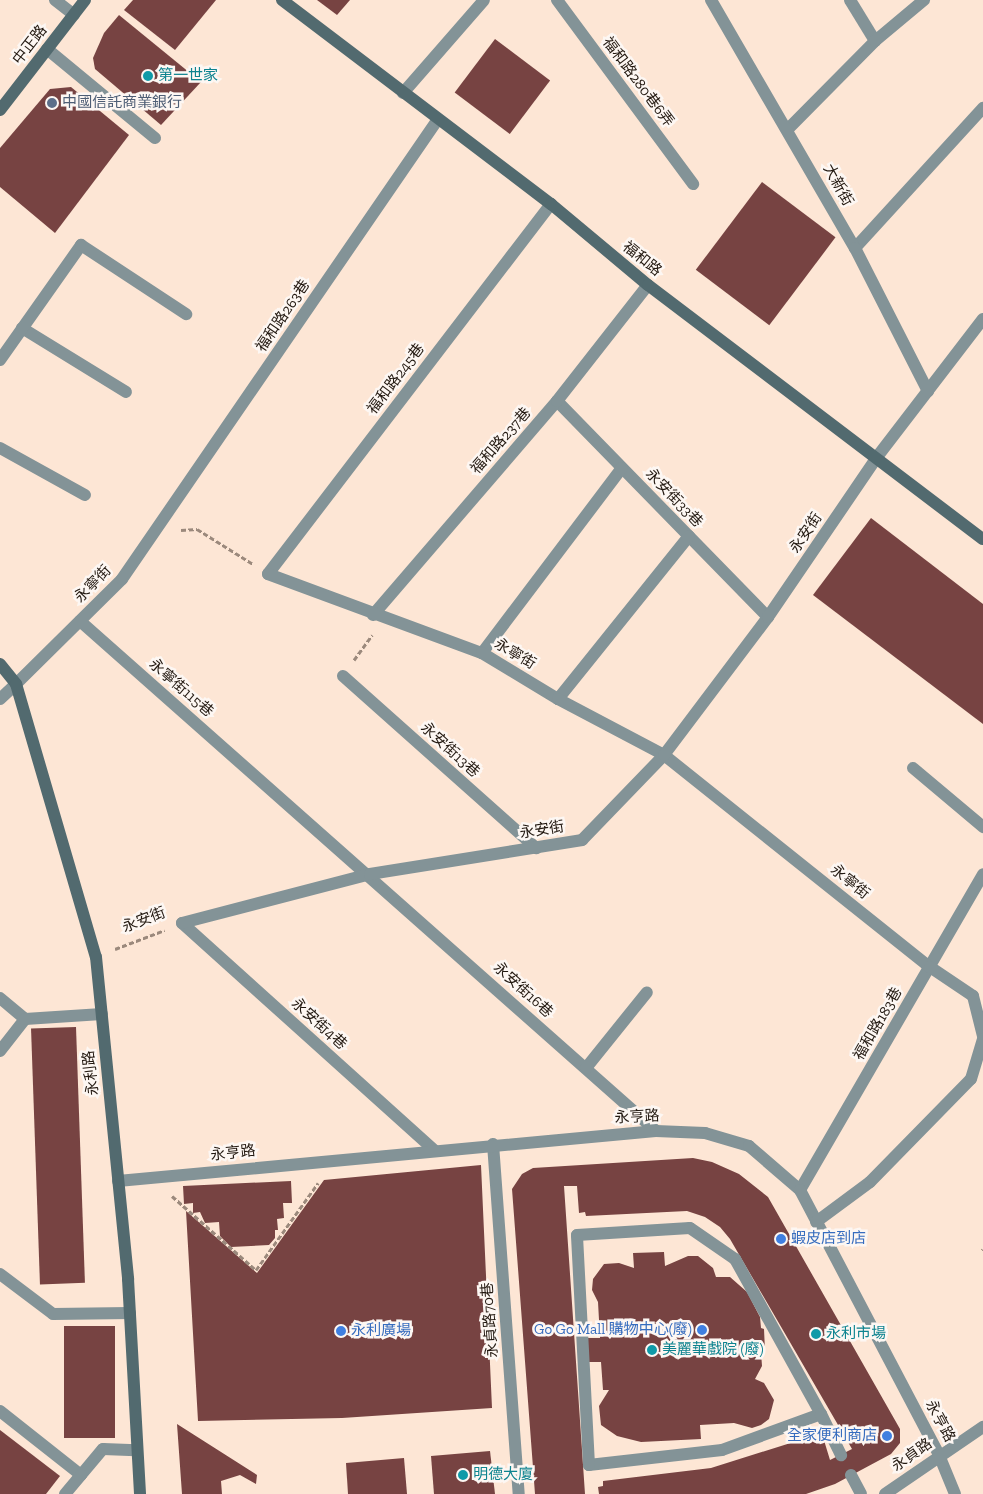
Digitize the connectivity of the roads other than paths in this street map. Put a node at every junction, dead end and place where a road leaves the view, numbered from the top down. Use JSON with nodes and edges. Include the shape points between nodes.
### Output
{"nodes":[{"id":1,"x":54,"y":0,"type":"edge"},
{"id":2,"x":85,"y":0,"type":"edge"},
{"id":3,"x":282,"y":0,"type":"edge"},
{"id":4,"x":484,"y":0,"type":"edge"},
{"id":5,"x":557,"y":0,"type":"edge"},
{"id":6,"x":711,"y":0,"type":"edge"},
{"id":7,"x":850,"y":0,"type":"edge"},
{"id":8,"x":924,"y":0,"type":"edge"},
{"id":9,"x":74,"y":14,"type":"junction"},
{"id":10,"x":875,"y":41,"type":"junction"},
{"id":11,"x":47,"y":49,"type":"junction"},
{"id":12,"x":403,"y":93,"type":"junction"},
{"id":13,"x":983,"y":108,"type":"edge"},
{"id":14,"x":0,"y":110,"type":"edge"},
{"id":15,"x":438,"y":119,"type":"junction"},
{"id":16,"x":788,"y":129,"type":"junction"},
{"id":17,"x":155,"y":138,"type":"dead end"},
{"id":18,"x":693,"y":184,"type":"dead end"},
{"id":19,"x":550,"y":204,"type":"junction"},
{"id":20,"x":855,"y":248,"type":"junction"},
{"id":21,"x":648,"y":285,"type":"junction"},
{"id":22,"x":186,"y":314,"type":"dead end"},
{"id":23,"x":983,"y":319,"type":"edge"},
{"id":24,"x":22,"y":328,"type":"junction"},
{"id":25,"x":0,"y":360,"type":"edge"},
{"id":26,"x":928,"y":391,"type":"junction"},
{"id":27,"x":126,"y":392,"type":"dead end"},
{"id":28,"x":557,"y":401,"type":"junction"},
{"id":29,"x":0,"y":448,"type":"edge"},
{"id":30,"x":877,"y":457,"type":"junction"},
{"id":31,"x":622,"y":468,"type":"junction"},
{"id":32,"x":85,"y":495,"type":"dead end"},
{"id":33,"x":155,"y":531,"type":"joint"},
{"id":34,"x":689,"y":536,"type":"junction"},
{"id":35,"x":983,"y":539,"type":"edge"},
{"id":36,"x":268,"y":574,"type":"joint"},
{"id":37,"x":379,"y":616,"type":"junction"},
{"id":38,"x":768,"y":617,"type":"junction"},
{"id":39,"x":80,"y":621,"type":"junction"},
{"id":40,"x":482,"y":653,"type":"junction"},
{"id":41,"x":0,"y":664,"type":"edge"},
{"id":42,"x":343,"y":676,"type":"road end"},
{"id":43,"x":16,"y":684,"type":"junction"},
{"id":44,"x":0,"y":699,"type":"edge"},
{"id":45,"x":558,"y":700,"type":"junction"},
{"id":46,"x":664,"y":755,"type":"junction"},
{"id":47,"x":913,"y":768,"type":"dead end"},
{"id":48,"x":983,"y":827,"type":"edge"},
{"id":49,"x":536,"y":848,"type":"junction"},
{"id":50,"x":370,"y":874,"type":"junction"},
{"id":51,"x":983,"y":874,"type":"edge"},
{"id":52,"x":182,"y":923,"type":"joint"},
{"id":53,"x":930,"y":967,"type":"junction"},
{"id":54,"x":647,"y":992,"type":"dead end"},
{"id":55,"x":0,"y":998,"type":"edge"},
{"id":56,"x":102,"y":1014,"type":"junction"},
{"id":57,"x":25,"y":1019,"type":"junction"},
{"id":58,"x":983,"y":1037,"type":"edge"},
{"id":59,"x":0,"y":1051,"type":"edge"},
{"id":60,"x":586,"y":1068,"type":"junction"},
{"id":61,"x":656,"y":1131,"type":"junction"},
{"id":62,"x":493,"y":1144,"type":"junction"},
{"id":63,"x":434,"y":1150,"type":"junction"},
{"id":64,"x":118,"y":1181,"type":"junction"},
{"id":65,"x":800,"y":1190,"type":"junction"},
{"id":66,"x":816,"y":1222,"type":"junction"},
{"id":67,"x":0,"y":1274,"type":"edge"},
{"id":68,"x":130,"y":1313,"type":"junction"},
{"id":69,"x":0,"y":1411,"type":"edge"},
{"id":70,"x":821,"y":1414,"type":"junction"},
{"id":71,"x":983,"y":1427,"type":"edge"},
{"id":72,"x":136,"y":1450,"type":"junction"},
{"id":73,"x":841,"y":1455,"type":"dead end"},
{"id":74,"x":940,"y":1455,"type":"junction"},
{"id":75,"x":81,"y":1475,"type":"junction"},
{"id":76,"x":851,"y":1475,"type":"dead end"},
{"id":77,"x":65,"y":1494,"type":"edge"},
{"id":78,"x":140,"y":1494,"type":"edge"},
{"id":79,"x":519,"y":1494,"type":"edge"},
{"id":80,"x":861,"y":1494,"type":"edge"},
{"id":81,"x":885,"y":1494,"type":"edge"},
{"id":82,"x":954,"y":1494,"type":"edge"}],
"edges":[{"from":1,"to":9,"type":"street"},
{"from":2,"to":9,"type":"street","name":"中正路"},
{"from":3,"to":12,"type":"street","name":"福和路"},
{"from":4,"to":12,"type":"street"},
{"from":5,"to":18,"type":"street","name":"福和路280巷6弄"},
{"from":6,"to":16,"type":"street","name":"大新街"},
{"from":7,"to":10,"type":"street"},
{"from":8,"to":10,"type":"street"},
{"from":9,"to":11,"type":"street","name":"中正路"},
{"from":10,"to":16,"type":"street"},
{"from":11,"to":14,"type":"street","name":"中正路"},
{"from":11,"to":17,"type":"street"},
{"from":12,"to":15,"type":"street","name":"福和路"},
{"from":13,"to":20,"type":"street"},
{"from":15,"to":19,"type":"street","name":"福和路"},
{"from":15,"to":33,"type":"street","name":"福和路263巷"},
{"from":16,"to":20,"type":"street","name":"大新街"},
{"from":19,"to":21,"type":"street","name":"福和路"},
{"from":19,"to":36,"type":"street","name":"福和路245巷"},
{"from":20,"to":26,"type":"street","name":"大新街"},
{"from":21,"to":28,"type":"street","name":"福和路237巷"},
{"from":21,"to":30,"type":"street","name":"福和路"},
{"from":22,"to":24,"type":"street","via":[[81,245]]},
{"from":23,"to":26,"type":"street","name":"永安街"},
{"from":24,"to":25,"type":"street"},
{"from":24,"to":27,"type":"street"},
{"from":26,"to":30,"type":"street","name":"永安街"},
{"from":28,"to":31,"type":"street","name":"永安街33巷"},
{"from":28,"to":37,"type":"street","name":"福和路237巷"},
{"from":29,"to":32,"type":"street"},
{"from":30,"to":35,"type":"street","name":"福和路"},
{"from":30,"to":38,"type":"street","name":"永安街"},
{"from":31,"to":34,"type":"street","name":"永安街33巷"},
{"from":31,"to":40,"type":"street"},
{"from":33,"to":39,"type":"street","name":"永寧街","via":[[122,579]]},
{"from":34,"to":38,"type":"street","name":"永安街33巷"},
{"from":34,"to":45,"type":"street"},
{"from":36,"to":37,"type":"street","name":"永寧街"},
{"from":37,"to":40,"type":"street","name":"永寧街"},
{"from":38,"to":46,"type":"street","name":"永安街"},
{"from":39,"to":43,"type":"street","name":"永寧街"},
{"from":39,"to":50,"type":"street","name":"永寧街115巷"},
{"from":40,"to":45,"type":"street","name":"永寧街"},
{"from":41,"to":43,"type":"street","name":"永利路"},
{"from":42,"to":49,"type":"street","name":"永安街13巷"},
{"from":43,"to":44,"type":"street","name":"永寧街"},
{"from":43,"to":56,"type":"street","name":"永利路","via":[[96,956]]},
{"from":45,"to":46,"type":"street","name":"永寧街"},
{"from":46,"to":49,"type":"street","name":"永安街","via":[[582,840]]},
{"from":46,"to":53,"type":"street","name":"永寧街"},
{"from":47,"to":48,"type":"street"},
{"from":49,"to":50,"type":"street","name":"永安街"},
{"from":50,"to":52,"type":"street","name":"永安街"},
{"from":50,"to":60,"type":"street","name":"永安街16巷"},
{"from":51,"to":53,"type":"street","name":"福和路183巷"},
{"from":52,"to":63,"type":"street","name":"永安街4巷"},
{"from":53,"to":58,"type":"street","name":"永寧街","via":[[973,996]]},
{"from":53,"to":65,"type":"street","name":"福和路183巷"},
{"from":54,"to":60,"type":"street"},
{"from":55,"to":57,"type":"street"},
{"from":56,"to":57,"type":"street"},
{"from":56,"to":64,"type":"street","name":"永利路"},
{"from":57,"to":59,"type":"street"},
{"from":58,"to":66,"type":"street","name":"永寧街","via":[[971,1079],[870,1182]]},
{"from":60,"to":61,"type":"street","name":"永安街16巷"},
{"from":61,"to":62,"type":"street","name":"永亨路"},
{"from":61,"to":65,"type":"street","name":"永亨路","via":[[705,1133],[750,1146]]},
{"from":62,"to":63,"type":"street","name":"永亨路"},
{"from":62,"to":79,"type":"street","name":"永貞路70巷"},
{"from":63,"to":64,"type":"street","name":"永亨路"},
{"from":64,"to":68,"type":"street","name":"永利路"},
{"from":65,"to":66,"type":"street","name":"永亨路"},
{"from":66,"to":74,"type":"street","name":"永亨路"},
{"from":67,"to":68,"type":"street","via":[[53,1314]]},
{"from":68,"to":72,"type":"street","name":"永利路"},
{"from":69,"to":75,"type":"street"},
{"from":70,"to":70,"type":"street","via":[[735,1259],[690,1228],[577,1235],[589,1465],[722,1450]]},
{"from":70,"to":73,"type":"street"},
{"from":71,"to":74,"type":"street","name":"永貞路"},
{"from":72,"to":75,"type":"street","via":[[103,1450]]},
{"from":72,"to":78,"type":"street","name":"永利路"},
{"from":74,"to":81,"type":"street","name":"永貞路"},
{"from":74,"to":82,"type":"street","name":"永亨路"},
{"from":75,"to":77,"type":"street"},
{"from":76,"to":80,"type":"street"}]}
